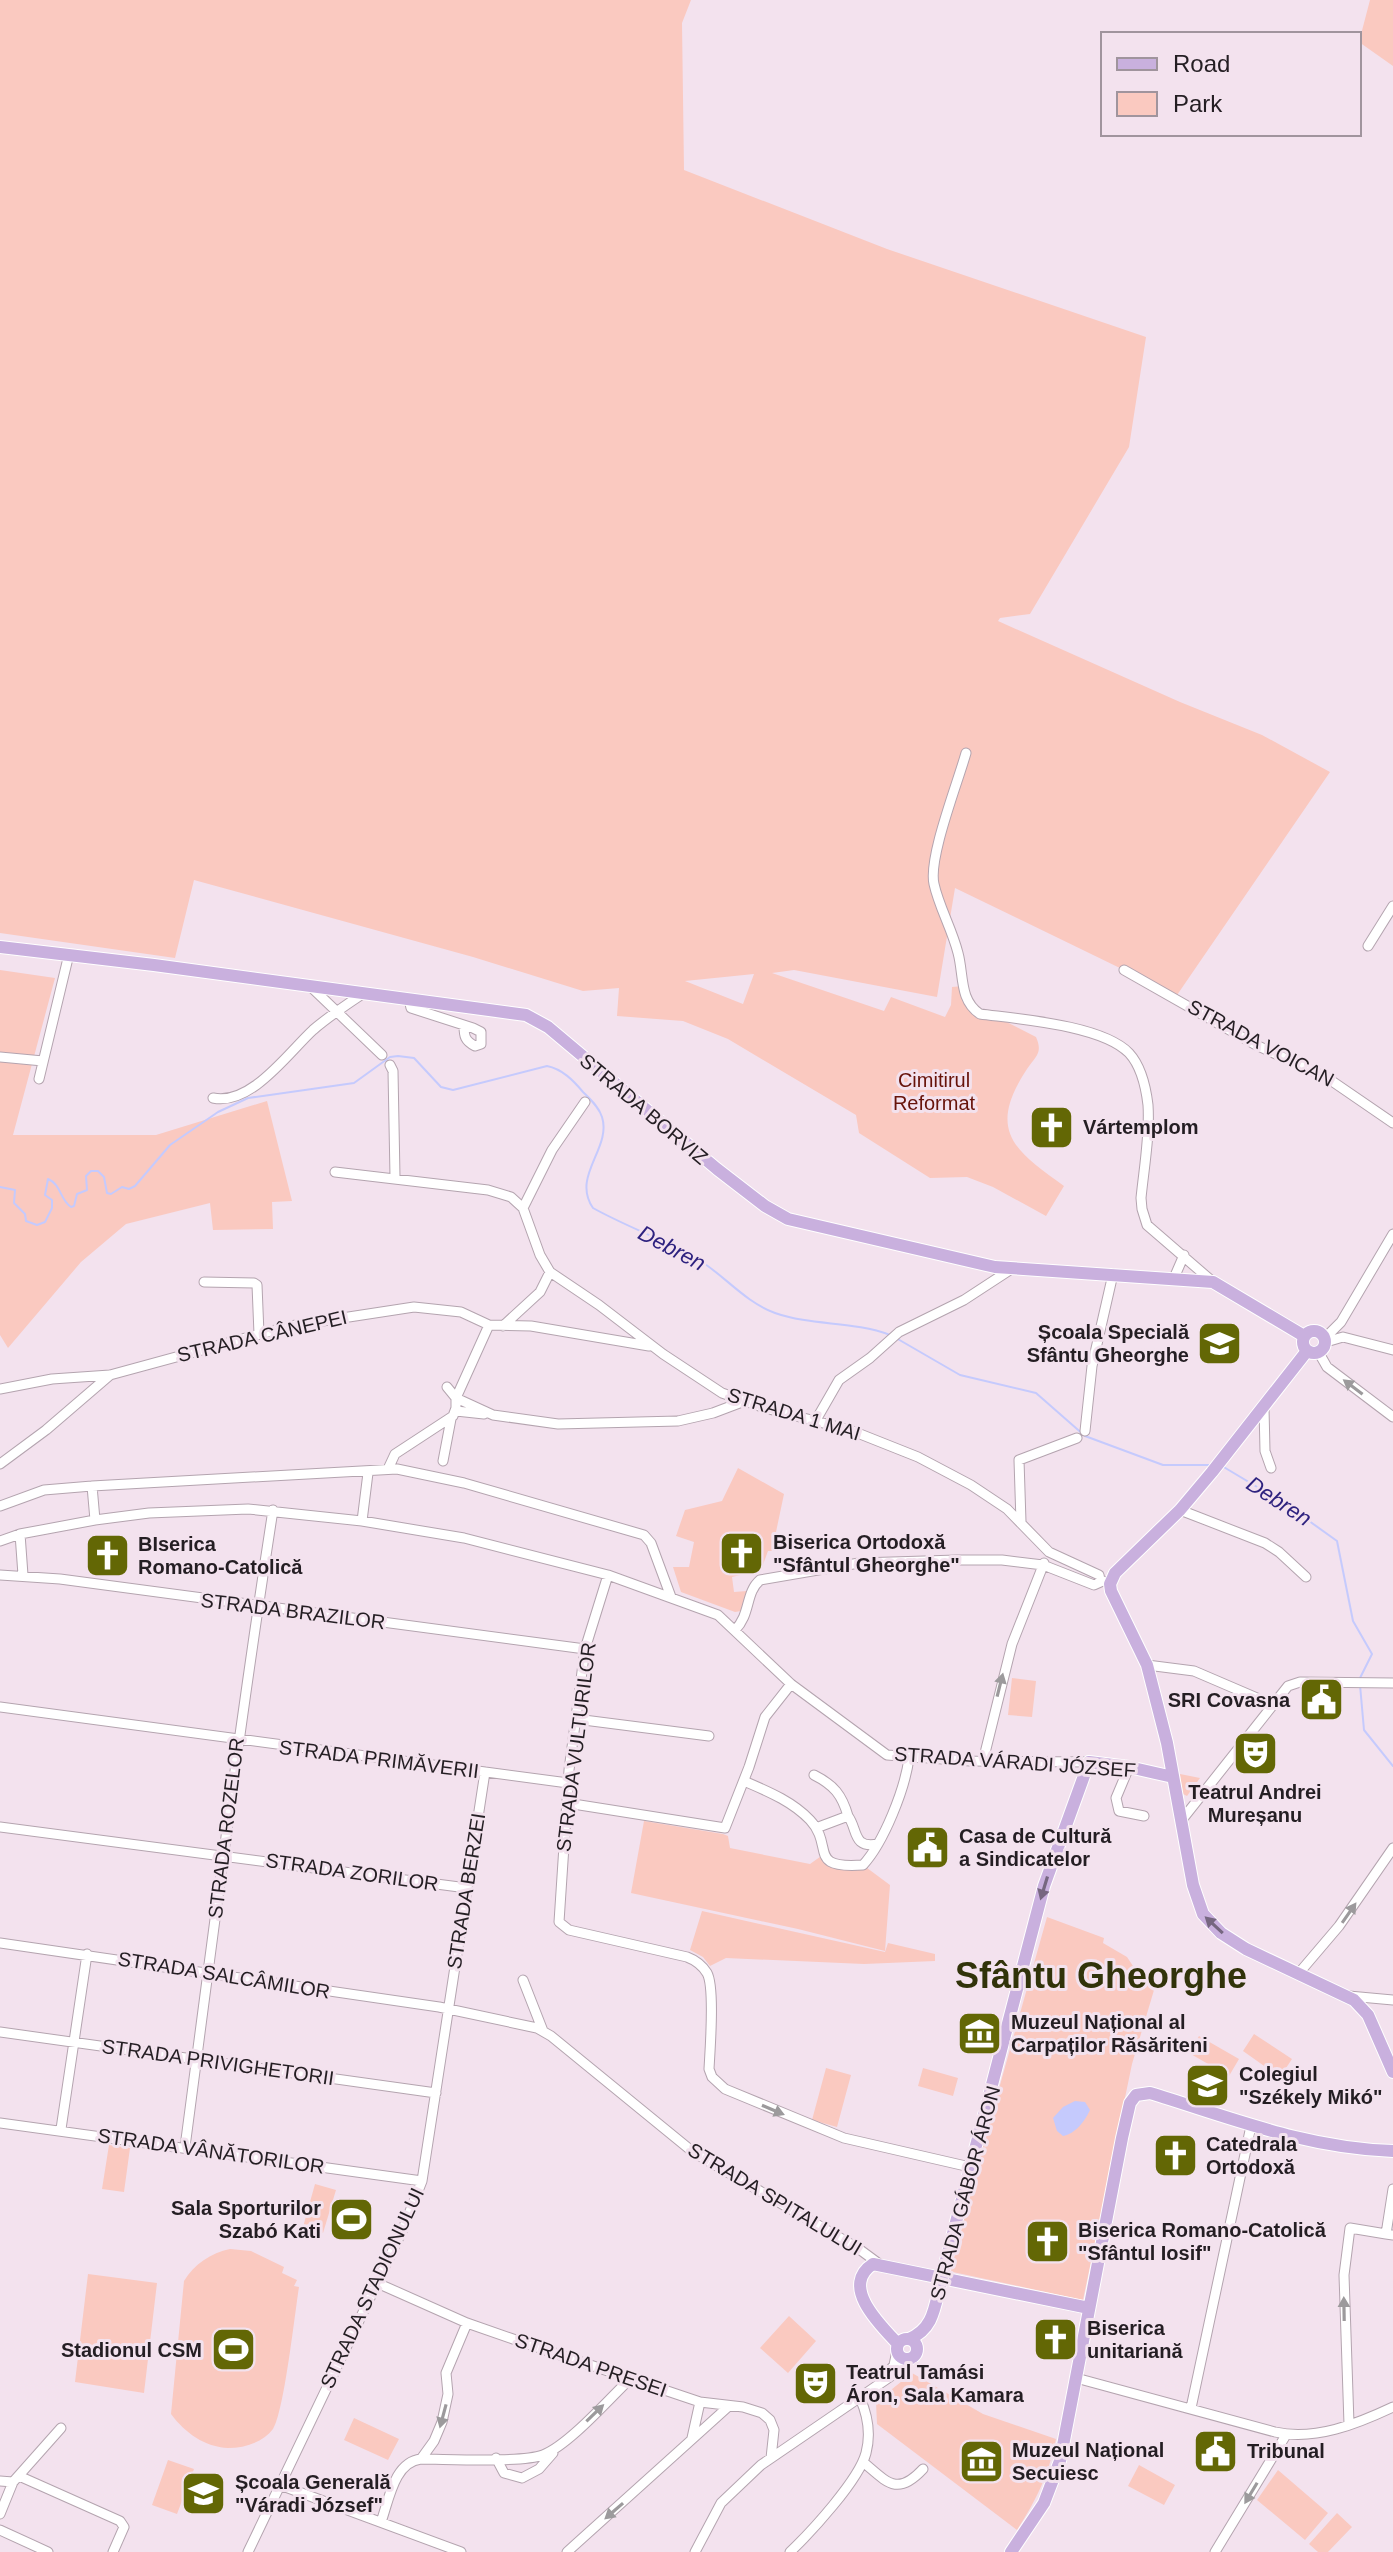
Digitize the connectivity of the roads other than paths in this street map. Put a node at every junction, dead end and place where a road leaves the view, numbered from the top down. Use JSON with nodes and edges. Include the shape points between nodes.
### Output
{"nodes":[{"id":1,"x":966,"y":753,"type":"dead end"},
{"id":2,"x":1393,"y":906,"type":"edge"},
{"id":3,"x":1389,"y":919,"type":"edge"},
{"id":4,"x":1368,"y":946,"type":"dead end"},
{"id":5,"x":0,"y":947,"type":"edge"},
{"id":6,"x":69,"y":954,"type":"junction"},
{"id":7,"x":1124,"y":970,"type":"dead end"},
{"id":8,"x":309,"y":985,"type":"junction"},
{"id":9,"x":364,"y":993,"type":"junction"},
{"id":10,"x":409,"y":999,"type":"junction"},
{"id":11,"x":337,"y":1011,"type":"junction"},
{"id":12,"x":464,"y":1026,"type":"dead end"},
{"id":13,"x":382,"y":1055,"type":"dead end"},
{"id":14,"x":0,"y":1057,"type":"edge"},
{"id":15,"x":43,"y":1061,"type":"junction"},
{"id":16,"x":390,"y":1065,"type":"dead end"},
{"id":17,"x":39,"y":1079,"type":"dead end"},
{"id":18,"x":213,"y":1098,"type":"dead end"},
{"id":19,"x":585,"y":1102,"type":"dead end"},
{"id":20,"x":1393,"y":1123,"type":"edge"},
{"id":21,"x":335,"y":1172,"type":"dead end"},
{"id":22,"x":395,"y":1177,"type":"junction"},
{"id":23,"x":523,"y":1208,"type":"junction"},
{"id":24,"x":1393,"y":1234,"type":"edge"},
{"id":25,"x":1184,"y":1255,"type":"junction"},
{"id":26,"x":1013,"y":1268,"type":"junction"},
{"id":27,"x":550,"y":1272,"type":"junction"},
{"id":28,"x":1113,"y":1274,"type":"junction"},
{"id":29,"x":1174,"y":1278,"type":"junction"},
{"id":30,"x":204,"y":1282,"type":"dead end"},
{"id":31,"x":1213,"y":1282,"type":"junction"},
{"id":32,"x":489,"y":1325,"type":"junction"},
{"id":33,"x":503,"y":1326,"type":"junction"},
{"id":34,"x":259,"y":1334,"type":"junction"},
{"id":35,"x":1304,"y":1336,"type":"junction"},
{"id":36,"x":652,"y":1346,"type":"junction"},
{"id":37,"x":1319,"y":1346,"type":"junction"},
{"id":38,"x":1393,"y":1350,"type":"edge"},
{"id":39,"x":110,"y":1375,"type":"junction"},
{"id":40,"x":447,"y":1387,"type":"dead end"},
{"id":41,"x":0,"y":1389,"type":"edge"},
{"id":42,"x":456,"y":1398,"type":"junction"},
{"id":43,"x":742,"y":1402,"type":"junction"},
{"id":44,"x":1264,"y":1408,"type":"junction"},
{"id":45,"x":453,"y":1415,"type":"junction"},
{"id":46,"x":493,"y":1415,"type":"junction"},
{"id":47,"x":1393,"y":1417,"type":"edge"},
{"id":48,"x":816,"y":1420,"type":"junction"},
{"id":49,"x":443,"y":1461,"type":"dead end"},
{"id":50,"x":0,"y":1464,"type":"edge"},
{"id":51,"x":1271,"y":1468,"type":"dead end"},
{"id":52,"x":388,"y":1469,"type":"junction"},
{"id":53,"x":368,"y":1473,"type":"junction"},
{"id":54,"x":92,"y":1486,"type":"junction"},
{"id":55,"x":0,"y":1506,"type":"edge"},
{"id":56,"x":273,"y":1510,"type":"junction"},
{"id":57,"x":1180,"y":1510,"type":"junction"},
{"id":58,"x":95,"y":1520,"type":"junction"},
{"id":59,"x":362,"y":1521,"type":"junction"},
{"id":60,"x":1021,"y":1522,"type":"junction"},
{"id":61,"x":20,"y":1534,"type":"junction"},
{"id":62,"x":0,"y":1541,"type":"edge"},
{"id":63,"x":1049,"y":1552,"type":"junction"},
{"id":64,"x":1043,"y":1565,"type":"junction"},
{"id":65,"x":0,"y":1575,"type":"edge"},
{"id":66,"x":23,"y":1575,"type":"junction"},
{"id":67,"x":608,"y":1575,"type":"junction"},
{"id":68,"x":1306,"y":1577,"type":"dead end"},
{"id":69,"x":1105,"y":1582,"type":"junction"},
{"id":70,"x":671,"y":1597,"type":"junction"},
{"id":71,"x":258,"y":1607,"type":"junction"},
{"id":72,"x":735,"y":1630,"type":"junction"},
{"id":73,"x":585,"y":1649,"type":"junction"},
{"id":74,"x":1147,"y":1665,"type":"junction"},
{"id":75,"x":1393,"y":1683,"type":"edge"},
{"id":76,"x":791,"y":1684,"type":"junction"},
{"id":77,"x":1271,"y":1704,"type":"junction"},
{"id":78,"x":0,"y":1707,"type":"edge"},
{"id":79,"x":576,"y":1719,"type":"junction"},
{"id":80,"x":709,"y":1736,"type":"dead end"},
{"id":81,"x":238,"y":1740,"type":"junction"},
{"id":82,"x":909,"y":1758,"type":"junction"},
{"id":83,"x":983,"y":1761,"type":"junction"},
{"id":84,"x":1089,"y":1762,"type":"junction"},
{"id":85,"x":1129,"y":1767,"type":"junction"},
{"id":86,"x":485,"y":1772,"type":"junction"},
{"id":87,"x":814,"y":1775,"type":"dead end"},
{"id":88,"x":1173,"y":1777,"type":"junction"},
{"id":89,"x":744,"y":1781,"type":"junction"},
{"id":90,"x":568,"y":1783,"type":"junction"},
{"id":91,"x":1199,"y":1800,"type":"junction"},
{"id":92,"x":567,"y":1803,"type":"junction"},
{"id":93,"x":1178,"y":1805,"type":"junction"},
{"id":94,"x":848,"y":1816,"type":"junction"},
{"id":95,"x":1144,"y":1816,"type":"dead end"},
{"id":96,"x":1181,"y":1821,"type":"junction"},
{"id":97,"x":0,"y":1827,"type":"edge"},
{"id":98,"x":816,"y":1828,"type":"junction"},
{"id":99,"x":878,"y":1844,"type":"junction"},
{"id":100,"x":1393,"y":1848,"type":"edge"},
{"id":101,"x":225,"y":1855,"type":"junction"},
{"id":102,"x":467,"y":1888,"type":"junction"},
{"id":103,"x":0,"y":1943,"type":"edge"},
{"id":104,"x":87,"y":1954,"type":"junction"},
{"id":105,"x":207,"y":1973,"type":"junction"},
{"id":106,"x":1299,"y":1973,"type":"junction"},
{"id":107,"x":523,"y":1980,"type":"dead end"},
{"id":108,"x":1348,"y":1996,"type":"junction"},
{"id":109,"x":1391,"y":2000,"type":"edge"},
{"id":110,"x":447,"y":2009,"type":"junction"},
{"id":111,"x":543,"y":2031,"type":"junction"},
{"id":112,"x":0,"y":2032,"type":"edge"},
{"id":113,"x":74,"y":2041,"type":"junction"},
{"id":114,"x":196,"y":2059,"type":"junction"},
{"id":115,"x":1393,"y":2072,"type":"edge"},
{"id":116,"x":436,"y":2093,"type":"junction"},
{"id":117,"x":0,"y":2123,"type":"edge"},
{"id":118,"x":1251,"y":2126,"type":"junction"},
{"id":119,"x":61,"y":2129,"type":"junction"},
{"id":120,"x":185,"y":2147,"type":"junction"},
{"id":121,"x":1393,"y":2151,"type":"edge"},
{"id":122,"x":970,"y":2167,"type":"junction"},
{"id":123,"x":422,"y":2181,"type":"junction"},
{"id":124,"x":1393,"y":2189,"type":"edge"},
{"id":125,"x":1389,"y":2234,"type":"edge"},
{"id":126,"x":878,"y":2263,"type":"junction"},
{"id":127,"x":377,"y":2283,"type":"junction"},
{"id":128,"x":1089,"y":2308,"type":"junction"},
{"id":129,"x":467,"y":2323,"type":"junction"},
{"id":130,"x":902,"y":2343,"type":"junction"},
{"id":131,"x":912,"y":2358,"type":"joint"},
{"id":132,"x":631,"y":2378,"type":"junction"},
{"id":133,"x":1076,"y":2378,"type":"junction"},
{"id":134,"x":878,"y":2384,"type":"junction"},
{"id":135,"x":860,"y":2398,"type":"junction"},
{"id":136,"x":700,"y":2402,"type":"junction"},
{"id":137,"x":729,"y":2406,"type":"junction"},
{"id":138,"x":1393,"y":2407,"type":"edge"},
{"id":139,"x":1191,"y":2408,"type":"junction"},
{"id":140,"x":1349,"y":2424,"type":"junction"},
{"id":141,"x":61,"y":2428,"type":"dead end"},
{"id":142,"x":1286,"y":2435,"type":"junction"},
{"id":143,"x":692,"y":2438,"type":"junction"},
{"id":144,"x":558,"y":2447,"type":"junction"},
{"id":145,"x":496,"y":2458,"type":"junction"},
{"id":146,"x":771,"y":2458,"type":"junction"},
{"id":147,"x":421,"y":2459,"type":"junction"},
{"id":148,"x":863,"y":2462,"type":"junction"},
{"id":149,"x":923,"y":2469,"type":"dead end"},
{"id":150,"x":16,"y":2479,"type":"junction"},
{"id":151,"x":0,"y":2481,"type":"edge"},
{"id":152,"x":280,"y":2485,"type":"junction"},
{"id":153,"x":0,"y":2514,"type":"edge"},
{"id":154,"x":381,"y":2522,"type":"junction"},
{"id":155,"x":0,"y":2530,"type":"edge"},
{"id":156,"x":48,"y":2552,"type":"edge"},
{"id":157,"x":113,"y":2552,"type":"edge"},
{"id":158,"x":248,"y":2552,"type":"edge"},
{"id":159,"x":461,"y":2552,"type":"edge"},
{"id":160,"x":567,"y":2552,"type":"edge"},
{"id":161,"x":695,"y":2552,"type":"edge"},
{"id":162,"x":790,"y":2552,"type":"edge"},
{"id":163,"x":1011,"y":2552,"type":"edge"},
{"id":164,"x":1215,"y":2552,"type":"edge"}],
"edges":[{"from":1,"to":25,"type":"street","via":[[933,879],[959,954],[967,1000],[980,1014],[1077,1029],[1128,1052],[1139,1069],[1148,1107],[1142,1209],[1147,1225]]},
{"from":2,"to":3,"type":"street"},
{"from":3,"to":4,"type":"street"},
{"from":5,"to":6,"type":"main road","name":"STRADA BORVIZ"},
{"from":6,"to":8,"type":"main road","name":"STRADA BORVIZ"},
{"from":6,"to":15,"type":"street"},
{"from":7,"to":20,"type":"street","name":"STRADA VOICAN","via":[[1256,1045],[1326,1077]]},
{"from":8,"to":9,"type":"main road","name":"STRADA BORVIZ"},
{"from":8,"to":11,"type":"street"},
{"from":9,"to":10,"type":"main road","name":"STRADA BORVIZ"},
{"from":9,"to":11,"type":"street"},
{"from":10,"to":12,"type":"street","via":[[411,1008]]},
{"from":10,"to":26,"type":"main road","name":"STRADA BORVIZ","via":[[514,1012],[537,1021],[717,1169],[788,1219]]},
{"from":11,"to":13,"type":"street"},
{"from":11,"to":18,"type":"street","via":[[262,1082],[227,1099]]},
{"from":14,"to":15,"type":"street"},
{"from":15,"to":17,"type":"street"},
{"from":16,"to":22,"type":"street"},
{"from":19,"to":23,"type":"street","via":[[552,1150]]},
{"from":21,"to":22,"type":"street"},
{"from":22,"to":23,"type":"street","via":[[498,1192]]},
{"from":23,"to":27,"type":"street"},
{"from":24,"to":37,"type":"street","via":[[1341,1322]]},
{"from":25,"to":29,"type":"street"},
{"from":25,"to":31,"type":"street"},
{"from":26,"to":28,"type":"main road","name":"STRADA BORVIZ"},
{"from":26,"to":48,"type":"street","via":[[899,1332],[839,1380]]},
{"from":27,"to":33,"type":"street","via":[[540,1292]]},
{"from":27,"to":36,"type":"street","name":"STRADA 1 MAI"},
{"from":28,"to":29,"type":"main road","name":"STRADA BORVIZ"},
{"from":28,"to":60,"type":"street","via":[[1081,1435],[1019,1460]]},
{"from":29,"to":31,"type":"main road","name":"STRADA BORVIZ"},
{"from":30,"to":34,"type":"street","via":[[257,1285]]},
{"from":31,"to":35,"type":"main road"},
{"from":32,"to":33,"type":"street","name":"STRADA CÂNEPEI"},
{"from":32,"to":34,"type":"street","name":"STRADA CÂNEPEI","via":[[461,1312],[414,1307]]},
{"from":32,"to":42,"type":"street"},
{"from":33,"to":36,"type":"street","name":"STRADA CÂNEPEI"},
{"from":34,"to":39,"type":"street","name":"STRADA CÂNEPEI"},
{"from":35,"to":37,"type":"main road","via":[[1303,1346]]},
{"from":35,"to":37,"type":"main road","via":[[1320,1333]]},
{"from":36,"to":43,"type":"street","name":"STRADA 1 MAI"},
{"from":37,"to":38,"type":"street","via":[[1343,1337]]},
{"from":37,"to":44,"type":"main road"},
{"from":47,"to":37,"type":"street","one_way":true,"via":[[1327,1367]]},
{"from":39,"to":41,"type":"street","name":"STRADA CÂNEPEI"},
{"from":39,"to":50,"type":"street","name":"STRADA CÂNEPEI"},
{"from":40,"to":42,"type":"street"},
{"from":42,"to":45,"type":"street"},
{"from":42,"to":46,"type":"street"},
{"from":43,"to":46,"type":"street","via":[[698,1418],[656,1423],[558,1424]]},
{"from":43,"to":48,"type":"street","name":"STRADA 1 MAI"},
{"from":44,"to":51,"type":"street"},
{"from":44,"to":57,"type":"main road"},
{"from":45,"to":46,"type":"street"},
{"from":45,"to":49,"type":"street"},
{"from":45,"to":52,"type":"street","via":[[395,1454]]},
{"from":48,"to":60,"type":"street","name":"STRADA 1 MAI","via":[[952,1474]]},
{"from":52,"to":53,"type":"street"},
{"from":52,"to":70,"type":"street","via":[[464,1483],[644,1535]]},
{"from":53,"to":54,"type":"street"},
{"from":53,"to":59,"type":"street"},
{"from":54,"to":55,"type":"street","via":[[44,1490]]},
{"from":54,"to":58,"type":"street"},
{"from":56,"to":58,"type":"street","name":"STRADA VÁRADI JÓZSEF"},
{"from":56,"to":59,"type":"street","name":"STRADA VÁRADI JÓZSEF"},
{"from":56,"to":71,"type":"street","name":"STRADA ROZELOR"},
{"from":57,"to":68,"type":"street","via":[[1265,1543]]},
{"from":57,"to":69,"type":"main road"},
{"from":58,"to":61,"type":"street","name":"STRADA VÁRADI JÓZSEF"},
{"from":59,"to":67,"type":"street","name":"STRADA VÁRADI JÓZSEF","via":[[464,1538]]},
{"from":60,"to":63,"type":"street","name":"STRADA 1 MAI"},
{"from":61,"to":62,"type":"street","name":"STRADA VÁRADI JÓZSEF"},
{"from":61,"to":66,"type":"street"},
{"from":63,"to":64,"type":"street"},
{"from":63,"to":69,"type":"street","name":"STRADA 1 MAI"},
{"from":64,"to":69,"type":"street","via":[[1094,1585]]},
{"from":64,"to":72,"type":"street","via":[[893,1560],[773,1577],[755,1584],[744,1621]]},
{"from":83,"to":64,"type":"street","one_way":true,"via":[[1012,1644]]},
{"from":65,"to":66,"type":"street","name":"STRADA BRAZILOR"},
{"from":66,"to":71,"type":"street","name":"STRADA BRAZILOR"},
{"from":67,"to":70,"type":"street","name":"STRADA VÁRADI JÓZSEF"},
{"from":67,"to":73,"type":"street","name":"STRADA VULTURILOR"},
{"from":69,"to":74,"type":"main road"},
{"from":70,"to":72,"type":"street","name":"STRADA VÁRADI JÓZSEF","via":[[718,1615]]},
{"from":71,"to":73,"type":"street","name":"STRADA BRAZILOR"},
{"from":71,"to":81,"type":"street","name":"STRADA ROZELOR"},
{"from":72,"to":76,"type":"street","name":"STRADA VÁRADI JÓZSEF"},
{"from":73,"to":79,"type":"street","name":"STRADA VULTURILOR"},
{"from":74,"to":77,"type":"street","via":[[1194,1671]]},
{"from":74,"to":88,"type":"main road"},
{"from":75,"to":77,"type":"street","via":[[1295,1683]]},
{"from":76,"to":82,"type":"street","name":"STRADA VÁRADI JÓZSEF","via":[[883,1753]]},
{"from":76,"to":89,"type":"street","via":[[765,1717]]},
{"from":77,"to":91,"type":"street"},
{"from":78,"to":81,"type":"street","name":"STRADA PRIMĂVERII"},
{"from":79,"to":80,"type":"street"},
{"from":79,"to":90,"type":"street","name":"STRADA VULTURILOR"},
{"from":81,"to":86,"type":"street","name":"STRADA PRIMĂVERII"},
{"from":81,"to":101,"type":"street","name":"STRADA ROZELOR"},
{"from":82,"to":83,"type":"street","name":"STRADA VÁRADI JÓZSEF"},
{"from":82,"to":99,"type":"street"},
{"from":83,"to":84,"type":"street","name":"STRADA VÁRADI JÓZSEF"},
{"from":84,"to":85,"type":"main road","name":"STRADA VÁRADI JÓZSEF"},
{"from":84,"to":122,"type":"main road","name":"STRADA GÁBOR ÁRON","one_way":true,"via":[[1041,1898]]},
{"from":85,"to":88,"type":"main road","name":"STRADA VÁRADI JÓZSEF"},
{"from":85,"to":95,"type":"street","via":[[1116,1798],[1119,1811]]},
{"from":86,"to":90,"type":"street","name":"STRADA PRIMĂVERII"},
{"from":86,"to":102,"type":"street","name":"STRADA BERZEI"},
{"from":87,"to":94,"type":"street","via":[[831,1783]]},
{"from":88,"to":93,"type":"main road"},
{"from":89,"to":92,"type":"street","via":[[727,1826],[716,1828]]},
{"from":89,"to":98,"type":"street","via":[[792,1805]]},
{"from":90,"to":92,"type":"street","name":"STRADA VULTURILOR"},
{"from":91,"to":93,"type":"street"},
{"from":91,"to":96,"type":"street"},
{"from":92,"to":122,"type":"street","name":"STRADA VULTURILOR","one_way":true,"via":[[559,1922],[569,1930],[698,1963],[711,1987],[709,2069],[716,2082],[819,2129]]},
{"from":93,"to":96,"type":"main road"},
{"from":94,"to":98,"type":"street"},
{"from":94,"to":99,"type":"street","via":[[857,1838]]},
{"from":106,"to":96,"type":"main road","one_way":true,"via":[[1246,1949],[1212,1925],[1199,1907]]},
{"from":97,"to":101,"type":"street","name":"STRADA ZORILOR"},
{"from":98,"to":99,"type":"street","via":[[823,1856],[831,1863],[863,1865]]},
{"from":106,"to":100,"type":"street","one_way":true},
{"from":101,"to":102,"type":"street","name":"STRADA ZORILOR"},
{"from":101,"to":105,"type":"street","name":"STRADA ROZELOR"},
{"from":102,"to":110,"type":"street","name":"STRADA BERZEI"},
{"from":103,"to":104,"type":"street","name":"STRADA SALCÂMILOR"},
{"from":104,"to":105,"type":"street","name":"STRADA SALCÂMILOR"},
{"from":104,"to":113,"type":"street"},
{"from":105,"to":110,"type":"street","name":"STRADA SALCÂMILOR"},
{"from":105,"to":114,"type":"street","name":"STRADA ROZELOR"},
{"from":106,"to":108,"type":"main road"},
{"from":107,"to":111,"type":"street"},
{"from":108,"to":109,"type":"street"},
{"from":108,"to":115,"type":"main road","via":[[1368,2015]]},
{"from":110,"to":111,"type":"street","name":"STRADA SPITALULUI"},
{"from":110,"to":116,"type":"street","name":"STRADA STADIONULUI"},
{"from":111,"to":126,"type":"street","name":"STRADA SPITALULUI","via":[[693,2152]]},
{"from":112,"to":113,"type":"street","name":"STRADA PRIVIGHETORII"},
{"from":113,"to":114,"type":"street","name":"STRADA PRIVIGHETORII"},
{"from":113,"to":119,"type":"street"},
{"from":114,"to":116,"type":"street","name":"STRADA PRIVIGHETORII"},
{"from":114,"to":120,"type":"street","name":"STRADA ROZELOR"},
{"from":116,"to":123,"type":"street","name":"STRADA STADIONULUI"},
{"from":117,"to":119,"type":"street","name":"STRADA VÂNĂTORILOR"},
{"from":118,"to":121,"type":"main road","via":[[1309,2142]]},
{"from":118,"to":128,"type":"main road","via":[[1150,2093],[1140,2093],[1130,2103]]},
{"from":118,"to":139,"type":"street"},
{"from":119,"to":120,"type":"street","name":"STRADA VÂNĂTORILOR"},
{"from":120,"to":123,"type":"street","name":"STRADA VÂNĂTORILOR"},
{"from":122,"to":130,"type":"main road","name":"STRADA GÁBOR ÁRON","bridge":true,"via":[[930,2322]]},
{"from":123,"to":127,"type":"street","name":"STRADA STADIONULUI"},
{"from":124,"to":125,"type":"street"},
{"from":140,"to":125,"type":"street","one_way":true,"via":[[1344,2275],[1350,2228]]},
{"from":126,"to":128,"type":"main road","name":"STRADA SPITALULUI"},
{"from":126,"to":130,"type":"main road","via":[[866,2270],[864,2303]]},
{"from":127,"to":129,"type":"street","name":"STRADA PRESEI"},
{"from":127,"to":152,"type":"street","name":"STRADA STADIONULUI"},
{"from":128,"to":133,"type":"main road"},
{"from":129,"to":132,"type":"street","name":"STRADA PRESEI"},
{"from":129,"to":147,"type":"street","one_way":true,"via":[[446,2373],[442,2422]]},
{"from":130,"to":131,"type":"main road","via":[[903,2358]]},
{"from":130,"to":134,"type":"street","via":[[894,2365]]},
{"from":131,"to":134,"type":"street"},
{"from":132,"to":136,"type":"street","name":"STRADA PRESEI"},
{"from":144,"to":132,"type":"street","one_way":true},
{"from":133,"to":139,"type":"street"},
{"from":133,"to":163,"type":"main road","via":[[1053,2483]]},
{"from":134,"to":135,"type":"street"},
{"from":135,"to":146,"type":"street"},
{"from":135,"to":148,"type":"street","via":[[868,2427]]},
{"from":136,"to":137,"type":"street","name":"STRADA PRESEI"},
{"from":136,"to":143,"type":"street"},
{"from":137,"to":143,"type":"street"},
{"from":137,"to":146,"type":"street","name":"STRADA PRESEI","via":[[767,2416],[774,2430]]},
{"from":138,"to":140,"type":"street"},
{"from":139,"to":142,"type":"street"},
{"from":140,"to":142,"type":"street"},
{"from":141,"to":150,"type":"street"},
{"from":142,"to":164,"type":"street","one_way":true},
{"from":143,"to":160,"type":"street","one_way":true},
{"from":144,"to":145,"type":"street","via":[[541,2456]]},
{"from":144,"to":145,"type":"street","via":[[539,2469],[522,2478],[504,2473]]},
{"from":145,"to":147,"type":"street"},
{"from":146,"to":161,"type":"street","via":[[721,2503]]},
{"from":147,"to":154,"type":"street","via":[[403,2466]]},
{"from":148,"to":149,"type":"street","via":[[889,2484],[901,2486]]},
{"from":148,"to":162,"type":"street","via":[[823,2518]]},
{"from":150,"to":151,"type":"street"},
{"from":150,"to":153,"type":"street"},
{"from":150,"to":157,"type":"street","via":[[120,2521],[124,2527]]},
{"from":152,"to":154,"type":"street"},
{"from":152,"to":158,"type":"street","name":"STRADA STADIONULUI"},
{"from":154,"to":159,"type":"street"},
{"from":155,"to":156,"type":"street"}]}
